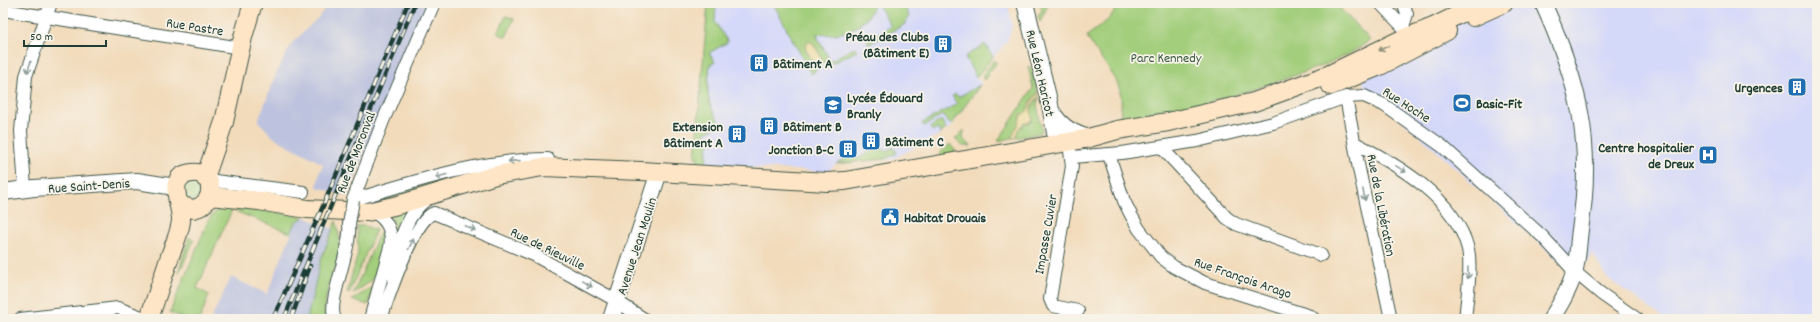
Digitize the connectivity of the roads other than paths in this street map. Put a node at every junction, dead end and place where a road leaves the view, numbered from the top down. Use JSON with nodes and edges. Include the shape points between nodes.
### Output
{"nodes":[{"id":1,"x":51,"y":3,"type":"edge"},
{"id":2,"x":253,"y":3,"type":"edge"},
{"id":3,"x":434,"y":3,"type":"edge"},
{"id":4,"x":1025,"y":3,"type":"edge"},
{"id":5,"x":1380,"y":3,"type":"edge"},
{"id":6,"x":1403,"y":3,"type":"edge"},
{"id":7,"x":1483,"y":3,"type":"edge"},
{"id":8,"x":1504,"y":3,"type":"edge"},
{"id":9,"x":1542,"y":3,"type":"edge"},
{"id":10,"x":3,"y":10,"type":"edge"},
{"id":11,"x":46,"y":17,"type":"junction"},
{"id":12,"x":1409,"y":37,"type":"junction"},
{"id":13,"x":241,"y":48,"type":"junction"},
{"id":14,"x":1346,"y":97,"type":"junction"},
{"id":15,"x":1050,"y":105,"type":"junction"},
{"id":16,"x":1088,"y":138,"type":"junction"},
{"id":17,"x":1355,"y":143,"type":"junction"},
{"id":18,"x":1065,"y":148,"type":"junction"},
{"id":19,"x":1162,"y":148,"type":"junction"},
{"id":20,"x":1104,"y":154,"type":"junction"},
{"id":21,"x":588,"y":168,"type":"junction"},
{"id":22,"x":659,"y":172,"type":"junction"},
{"id":23,"x":203,"y":187,"type":"junction"},
{"id":24,"x":26,"y":189,"type":"junction"},
{"id":25,"x":3,"y":192,"type":"edge"},
{"id":26,"x":303,"y":192,"type":"dead end"},
{"id":27,"x":177,"y":195,"type":"junction"},
{"id":28,"x":431,"y":196,"type":"junction"},
{"id":29,"x":353,"y":200,"type":"junction"},
{"id":30,"x":373,"y":212,"type":"junction"},
{"id":31,"x":1321,"y":255,"type":"dead end"},
{"id":32,"x":1575,"y":272,"type":"junction"},
{"id":33,"x":618,"y":302,"type":"junction"},
{"id":34,"x":1078,"y":311,"type":"dead end"},
{"id":35,"x":20,"y":319,"type":"edge"},
{"id":36,"x":148,"y":319,"type":"edge"},
{"id":37,"x":159,"y":319,"type":"edge"},
{"id":38,"x":335,"y":319,"type":"edge"},
{"id":39,"x":370,"y":319,"type":"edge"},
{"id":40,"x":376,"y":319,"type":"edge"},
{"id":41,"x":381,"y":319,"type":"edge"},
{"id":42,"x":611,"y":319,"type":"edge"},
{"id":43,"x":644,"y":319,"type":"edge"},
{"id":44,"x":1314,"y":319,"type":"edge"},
{"id":45,"x":1391,"y":319,"type":"edge"},
{"id":46,"x":1465,"y":319,"type":"edge"},
{"id":47,"x":1551,"y":319,"type":"edge"},
{"id":48,"x":1637,"y":319,"type":"edge"}],
"edges":[{"from":1,"to":11,"type":"street"},
{"from":2,"to":13,"type":"main road"},
{"from":3,"to":29,"type":"street","name":"Rue de Moronval","via":[[383,121]]},
{"from":4,"to":15,"type":"street","name":"Rue Léon Haricot"},
{"from":5,"to":12,"type":"street"},
{"from":6,"to":12,"type":"street","via":[[1407,14]]},
{"from":7,"to":12,"type":"main road"},
{"from":8,"to":12,"type":"main road","via":[[1467,20]]},
{"from":9,"to":32,"type":"street","via":[[1568,64],[1582,120],[1586,181]]},
{"from":10,"to":11,"type":"street","name":"Rue Pastre"},
{"from":11,"to":13,"type":"street","name":"Rue Pastre"},
{"from":11,"to":24,"type":"street","one_way":true,"via":[[26,76],[21,131]]},
{"from":12,"to":16,"type":"main road","via":[[1328,75],[1254,102]]},
{"from":13,"to":23,"type":"main road","via":[[224,122]]},
{"from":14,"to":17,"type":"street","name":"Rue de la Libération"},
{"from":14,"to":19,"type":"street","name":"Rue Hoche","via":[[1273,123]]},
{"from":14,"to":32,"type":"street","name":"Rue Hoche","via":[[1364,96],[1384,105],[1442,146],[1542,237]]},
{"from":15,"to":16,"type":"street","via":[[1055,118],[1062,125]]},
{"from":15,"to":18,"type":"street","name":"Rue Léon Haricot"},
{"from":16,"to":18,"type":"main road"},
{"from":16,"to":20,"type":"street","via":[[1090,149]]},
{"from":17,"to":45,"type":"street","name":"Rue de la Libération","one_way":true},
{"from":17,"to":46,"type":"street","one_way":true,"via":[[1415,178],[1439,200],[1459,227],[1468,250]]},
{"from":18,"to":20,"type":"street","name":"Rue Hoche"},
{"from":18,"to":22,"type":"main road","via":[[833,182]]},
{"from":18,"to":34,"type":"street","name":"Impasse Cuvier","via":[[1072,166],[1050,299],[1053,306]]},
{"from":19,"to":20,"type":"street","name":"Rue Hoche"},
{"from":19,"to":31,"type":"street","via":[[1231,221]]},
{"from":20,"to":44,"type":"street","name":"Rue François Arago","via":[[1131,215],[1161,257],[1205,283]]},
{"from":21,"to":22,"type":"main road"},
{"from":21,"to":28,"type":"main road","via":[[543,167],[520,170]]},
{"from":21,"to":29,"type":"street","one_way":true,"via":[[567,159],[494,163]]},
{"from":22,"to":33,"type":"street","name":"Avenue Jean Moulin"},
{"from":23,"to":26,"type":"street"},
{"from":23,"to":27,"type":"main road","via":[[184,175],[178,180]]},
{"from":23,"to":27,"type":"main road","via":[[193,209],[188,208]]},
{"from":23,"to":30,"type":"main road","via":[[246,199],[312,210]]},
{"from":23,"to":37,"type":"main road"},
{"from":24,"to":25,"type":"street","name":"Rue Saint-Denis"},
{"from":24,"to":27,"type":"street","name":"Rue Saint-Denis","via":[[136,181]]},
{"from":27,"to":36,"type":"main road","via":[[180,224]]},
{"from":28,"to":30,"type":"main road"},
{"from":28,"to":40,"type":"street","via":[[413,212],[405,227]]},
{"from":29,"to":38,"type":"street","name":"Rue de Moronval","bridge":true,"via":[[348,249],[332,307]]},
{"from":30,"to":39,"type":"street","via":[[388,224],[392,237]]},
{"from":32,"to":47,"type":"street"},
{"from":32,"to":48,"type":"street","name":"Rue Hoche"},
{"from":41,"to":33,"type":"street","name":"Rue de Rieuville","one_way":true,"via":[[400,267],[417,231],[425,218],[434,213],[534,255]]},
{"from":33,"to":42,"type":"street","name":"Avenue Jean Moulin"},
{"from":33,"to":43,"type":"street","name":"Rue de Rieuville"},
{"from":35,"to":36,"type":"street","via":[[118,308]]}]}
